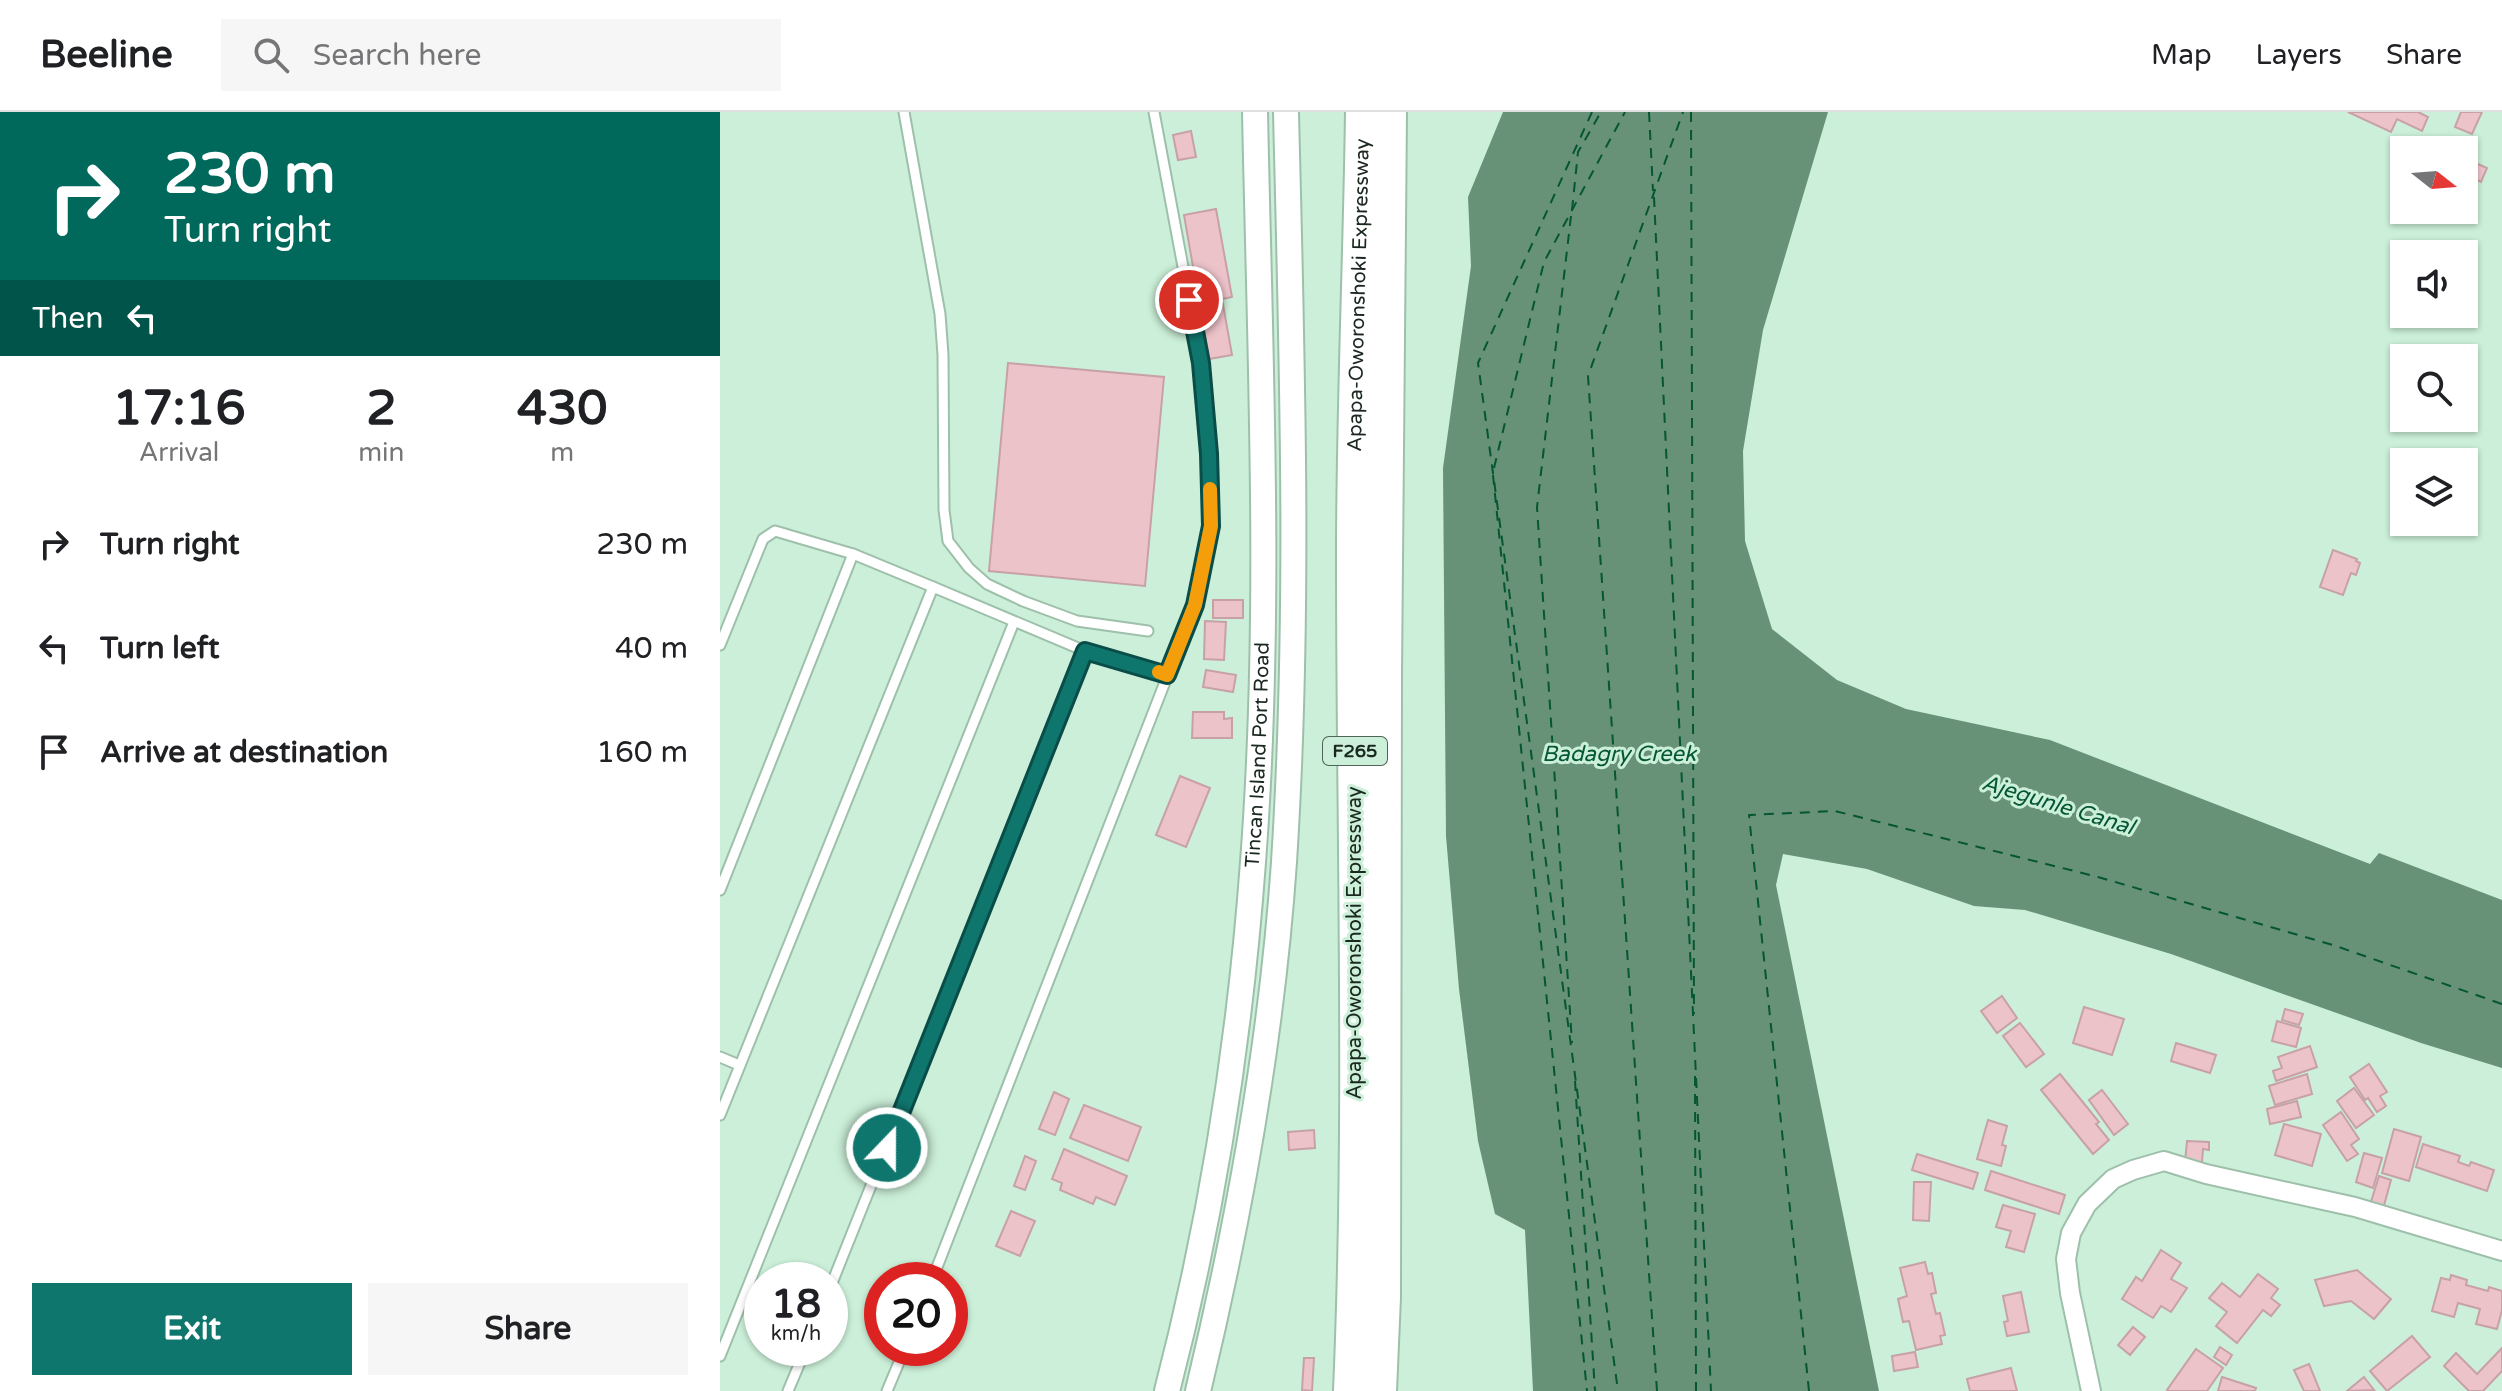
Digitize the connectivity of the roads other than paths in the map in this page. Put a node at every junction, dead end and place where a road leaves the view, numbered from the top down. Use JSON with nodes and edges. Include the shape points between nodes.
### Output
{"nodes":[{"id":1,"x":904,"y":112,"type":"edge"},
{"id":2,"x":1154,"y":112,"type":"edge"},
{"id":3,"x":1255,"y":112,"type":"edge"},
{"id":4,"x":1286,"y":112,"type":"edge"},
{"id":5,"x":1363,"y":112,"type":"edge"},
{"id":6,"x":1389,"y":112,"type":"edge"},
{"id":7,"x":853,"y":554,"type":"junction"},
{"id":8,"x":933,"y":587,"type":"junction"},
{"id":9,"x":1014,"y":622,"type":"junction"},
{"id":10,"x":1148,"y":631,"type":"dead end"},
{"id":11,"x":720,"y":645,"type":"edge"},
{"id":12,"x":1085,"y":651,"type":"junction"},
{"id":13,"x":1167,"y":675,"type":"junction"},
{"id":14,"x":720,"y":890,"type":"edge"},
{"id":15,"x":720,"y":1057,"type":"edge"},
{"id":16,"x":739,"y":1065,"type":"junction"},
{"id":17,"x":720,"y":1115,"type":"edge"},
{"id":18,"x":2502,"y":1251,"type":"edge"},
{"id":19,"x":840,"y":1262,"type":"edge"},
{"id":20,"x":939,"y":1262,"type":"edge"},
{"id":21,"x":720,"y":1356,"type":"edge"},
{"id":22,"x":798,"y":1366,"type":"edge"},
{"id":23,"x":897,"y":1366,"type":"edge"},
{"id":24,"x":788,"y":1391,"type":"edge"},
{"id":25,"x":887,"y":1391,"type":"edge"},
{"id":26,"x":1167,"y":1391,"type":"edge"},
{"id":27,"x":1198,"y":1391,"type":"edge"},
{"id":28,"x":1351,"y":1391,"type":"edge"},
{"id":29,"x":1379,"y":1391,"type":"edge"},
{"id":30,"x":2091,"y":1391,"type":"edge"}],
"edges":[{"from":1,"to":10,"type":"lane","via":[[940,314],[948,541],[987,584],[1023,601],[1077,621]]},
{"from":2,"to":13,"type":"lane","via":[[1201,363],[1211,526],[1195,605]]},
{"from":3,"to":26,"type":"street","name":"Tincan Island Port Road","via":[[1263,495],[1253,862],[1225,1114]]},
{"from":4,"to":27,"type":"street","name":"Tincan Island Port Road","via":[[1293,495],[1283,864],[1252,1118]]},
{"from":5,"to":28,"type":"highway","name":"Apapa-Oworonshoki Expressway","number":"F265","via":[[1354,551]]},
{"from":6,"to":29,"type":"highway","name":"Apapa-Oworonshoki Expressway","number":"F265"},
{"from":7,"to":8,"type":"lane"},
{"from":7,"to":11,"type":"lane","via":[[775,531],[763,539]]},
{"from":7,"to":14,"type":"lane"},
{"from":8,"to":9,"type":"lane"},
{"from":8,"to":16,"type":"lane"},
{"from":9,"to":12,"type":"lane"},
{"from":9,"to":21,"type":"lane"},
{"from":12,"to":13,"type":"lane"},
{"from":12,"to":19,"type":"lane"},
{"from":13,"to":20,"type":"lane"},
{"from":15,"to":16,"type":"lane"},
{"from":16,"to":17,"type":"lane"},
{"from":18,"to":30,"type":"street","via":[[2355,1207],[2164,1161],[2133,1170],[2113,1179],[2087,1204],[2071,1233],[2066,1259]]},
{"from":22,"to":24,"type":"lane"},
{"from":23,"to":25,"type":"lane"}]}
